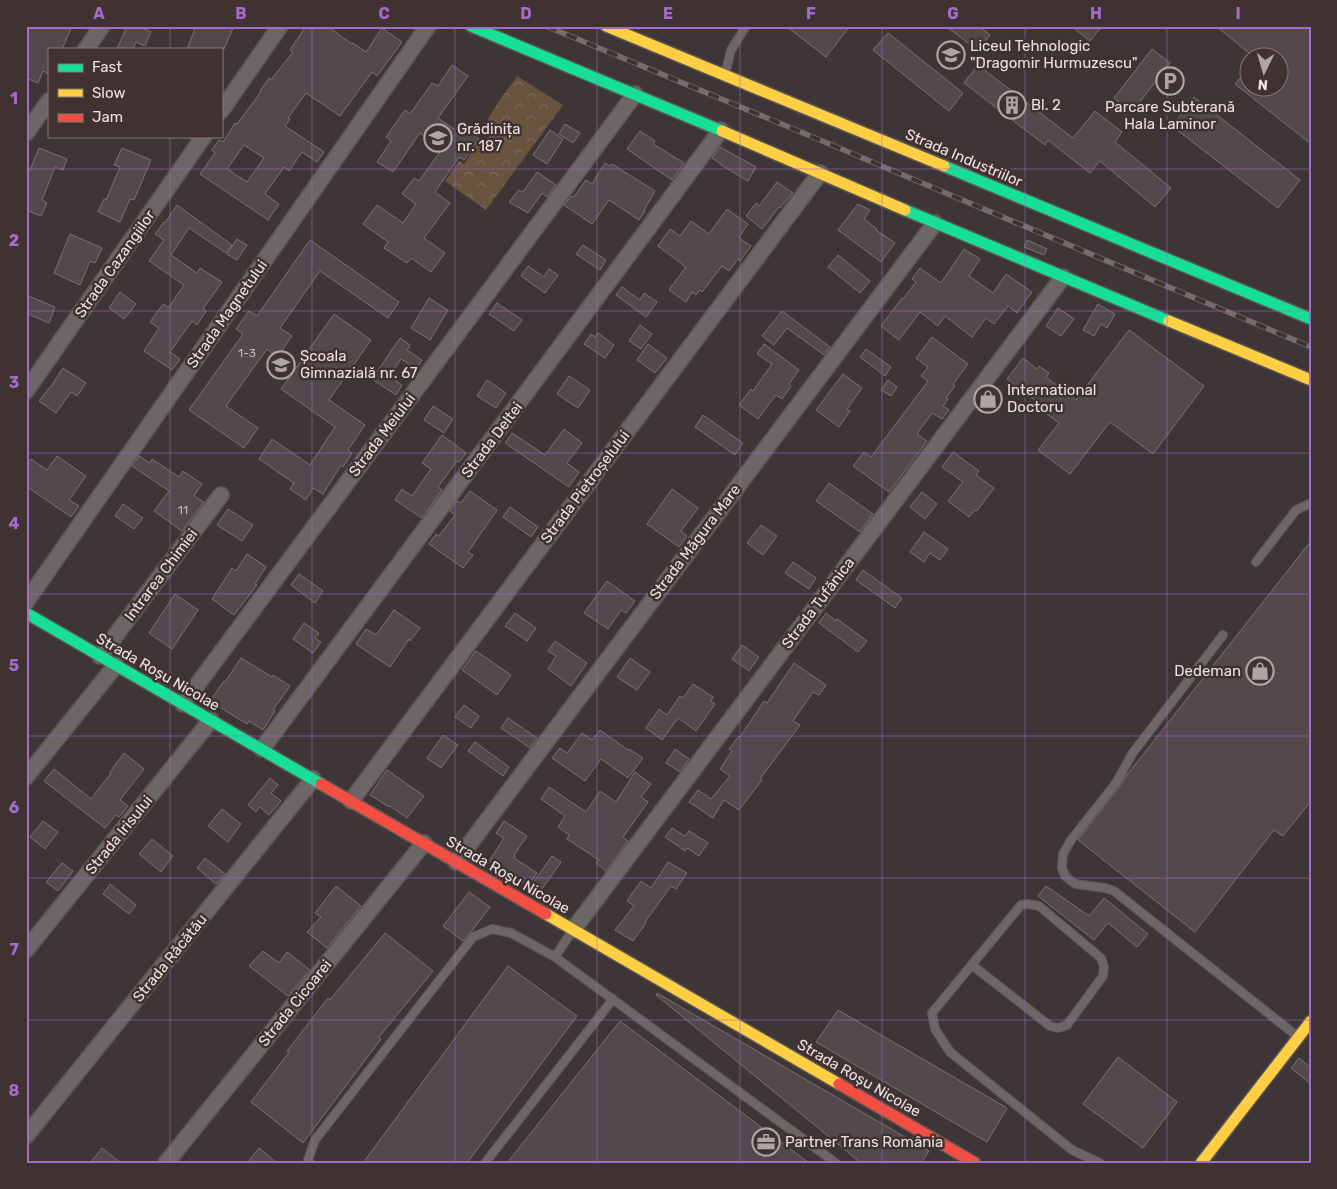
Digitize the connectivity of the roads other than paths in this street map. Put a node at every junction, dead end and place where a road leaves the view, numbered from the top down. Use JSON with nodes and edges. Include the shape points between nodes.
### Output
{"nodes":[{"id":1,"x":102,"y":26,"type":"edge"},
{"id":2,"x":280,"y":26,"type":"edge"},
{"id":3,"x":428,"y":26,"type":"edge"},
{"id":4,"x":471,"y":26,"type":"edge"},
{"id":5,"x":606,"y":26,"type":"edge"},
{"id":6,"x":746,"y":26,"type":"edge"},
{"id":7,"x":87,"y":48,"type":"edge"},
{"id":8,"x":725,"y":75,"type":"junction"},
{"id":9,"x":634,"y":94,"type":"junction"},
{"id":10,"x":48,"y":103,"type":"edge"},
{"id":11,"x":222,"y":110,"type":"edge"},
{"id":12,"x":721,"y":130,"type":"junction"},
{"id":13,"x":26,"y":133,"type":"edge"},
{"id":14,"x":203,"y":138,"type":"edge"},
{"id":15,"x":820,"y":172,"type":"junction"},
{"id":16,"x":934,"y":223,"type":"junction"},
{"id":17,"x":1063,"y":277,"type":"junction"},
{"id":18,"x":1311,"y":319,"type":"edge"},
{"id":19,"x":1311,"y":380,"type":"edge"},
{"id":20,"x":26,"y":391,"type":"edge"},
{"id":21,"x":221,"y":495,"type":"dead end"},
{"id":22,"x":1311,"y":503,"type":"edge"},
{"id":23,"x":1256,"y":562,"type":"dead end"},
{"id":24,"x":26,"y":602,"type":"edge"},
{"id":25,"x":26,"y":613,"type":"edge"},
{"id":26,"x":1223,"y":635,"type":"dead end"},
{"id":27,"x":100,"y":656,"type":"junction"},
{"id":28,"x":116,"y":664,"type":"junction"},
{"id":29,"x":183,"y":704,"type":"junction"},
{"id":30,"x":211,"y":720,"type":"junction"},
{"id":31,"x":262,"y":750,"type":"junction"},
{"id":32,"x":26,"y":777,"type":"edge"},
{"id":33,"x":313,"y":779,"type":"junction"},
{"id":34,"x":351,"y":801,"type":"junction"},
{"id":35,"x":424,"y":844,"type":"junction"},
{"id":36,"x":456,"y":862,"type":"junction"},
{"id":37,"x":573,"y":930,"type":"junction"},
{"id":38,"x":26,"y":950,"type":"edge"},
{"id":39,"x":555,"y":957,"type":"junction"},
{"id":40,"x":972,"y":965,"type":"junction"},
{"id":41,"x":613,"y":999,"type":"junction"},
{"id":42,"x":1311,"y":1022,"type":"edge"},
{"id":43,"x":1298,"y":1037,"type":"junction"},
{"id":44,"x":26,"y":1136,"type":"edge"},
{"id":45,"x":166,"y":1163,"type":"edge"},
{"id":46,"x":310,"y":1163,"type":"edge"},
{"id":47,"x":485,"y":1163,"type":"edge"},
{"id":48,"x":836,"y":1163,"type":"edge"},
{"id":49,"x":975,"y":1163,"type":"edge"},
{"id":50,"x":1100,"y":1163,"type":"edge"},
{"id":51,"x":1201,"y":1163,"type":"edge"}],
"edges":[{"from":1,"to":7,"type":"street"},
{"from":2,"to":11,"type":"street"},
{"from":3,"to":24,"type":"street","name":"Strada Magnetului"},
{"from":4,"to":9,"type":"street"},
{"from":5,"to":8,"type":"street","name":"Strada Industriilor"},
{"from":6,"to":8,"type":"lane","via":[[731,50]]},
{"from":8,"to":18,"type":"street","name":"Strada Industriilor"},
{"from":9,"to":12,"type":"street"},
{"from":9,"to":29,"type":"street","name":"Strada Meiului"},
{"from":10,"to":13,"type":"street"},
{"from":12,"to":15,"type":"street"},
{"from":12,"to":31,"type":"street","name":"Strada Deltei"},
{"from":14,"to":20,"type":"street","name":"Strada Cazangiilor"},
{"from":15,"to":16,"type":"street"},
{"from":15,"to":34,"type":"street","name":"Strada Pietroșelului"},
{"from":16,"to":17,"type":"street"},
{"from":16,"to":36,"type":"street","name":"Strada Măgura Mare"},
{"from":17,"to":19,"type":"street"},
{"from":17,"to":37,"type":"street","name":"Strada Tufănica"},
{"from":21,"to":27,"type":"street","name":"Intrarea Chimiei"},
{"from":22,"to":23,"type":"lane","via":[[1296,510]]},
{"from":25,"to":27,"type":"street","name":"Strada Roșu Nicolae"},
{"from":26,"to":43,"type":"lane","via":[[1071,840],[1062,868],[1065,876],[1076,884],[1114,891]]},
{"from":27,"to":28,"type":"street","name":"Strada Roșu Nicolae"},
{"from":28,"to":29,"type":"street","name":"Strada Roșu Nicolae"},
{"from":28,"to":32,"type":"street"},
{"from":29,"to":30,"type":"street","name":"Strada Roșu Nicolae"},
{"from":30,"to":31,"type":"street","name":"Strada Roșu Nicolae"},
{"from":30,"to":38,"type":"street","name":"Strada Irisului"},
{"from":31,"to":33,"type":"street","name":"Strada Roșu Nicolae"},
{"from":33,"to":34,"type":"street","name":"Strada Roșu Nicolae"},
{"from":33,"to":44,"type":"street","name":"Strada Răcătău"},
{"from":34,"to":35,"type":"street","name":"Strada Roșu Nicolae"},
{"from":35,"to":36,"type":"street","name":"Strada Roșu Nicolae"},
{"from":35,"to":45,"type":"street","name":"Strada Cicoarei"},
{"from":36,"to":37,"type":"street","name":"Strada Roșu Nicolae"},
{"from":37,"to":39,"type":"lane"},
{"from":37,"to":49,"type":"street","name":"Strada Roșu Nicolae"},
{"from":39,"to":41,"type":"lane"},
{"from":39,"to":46,"type":"lane","via":[[511,932],[492,929],[473,938],[315,1140],[308,1160]]},
{"from":40,"to":40,"type":"lane","via":[[1021,905],[1028,904],[1039,906],[1101,958],[1104,967],[1103,976],[1067,1026],[1058,1028],[1050,1026]]},
{"from":40,"to":50,"type":"lane","via":[[932,1013],[935,1029],[950,1052],[1072,1150]]},
{"from":41,"to":47,"type":"lane"},
{"from":41,"to":48,"type":"lane"},
{"from":42,"to":43,"type":"street"},
{"from":43,"to":51,"type":"street"}]}
